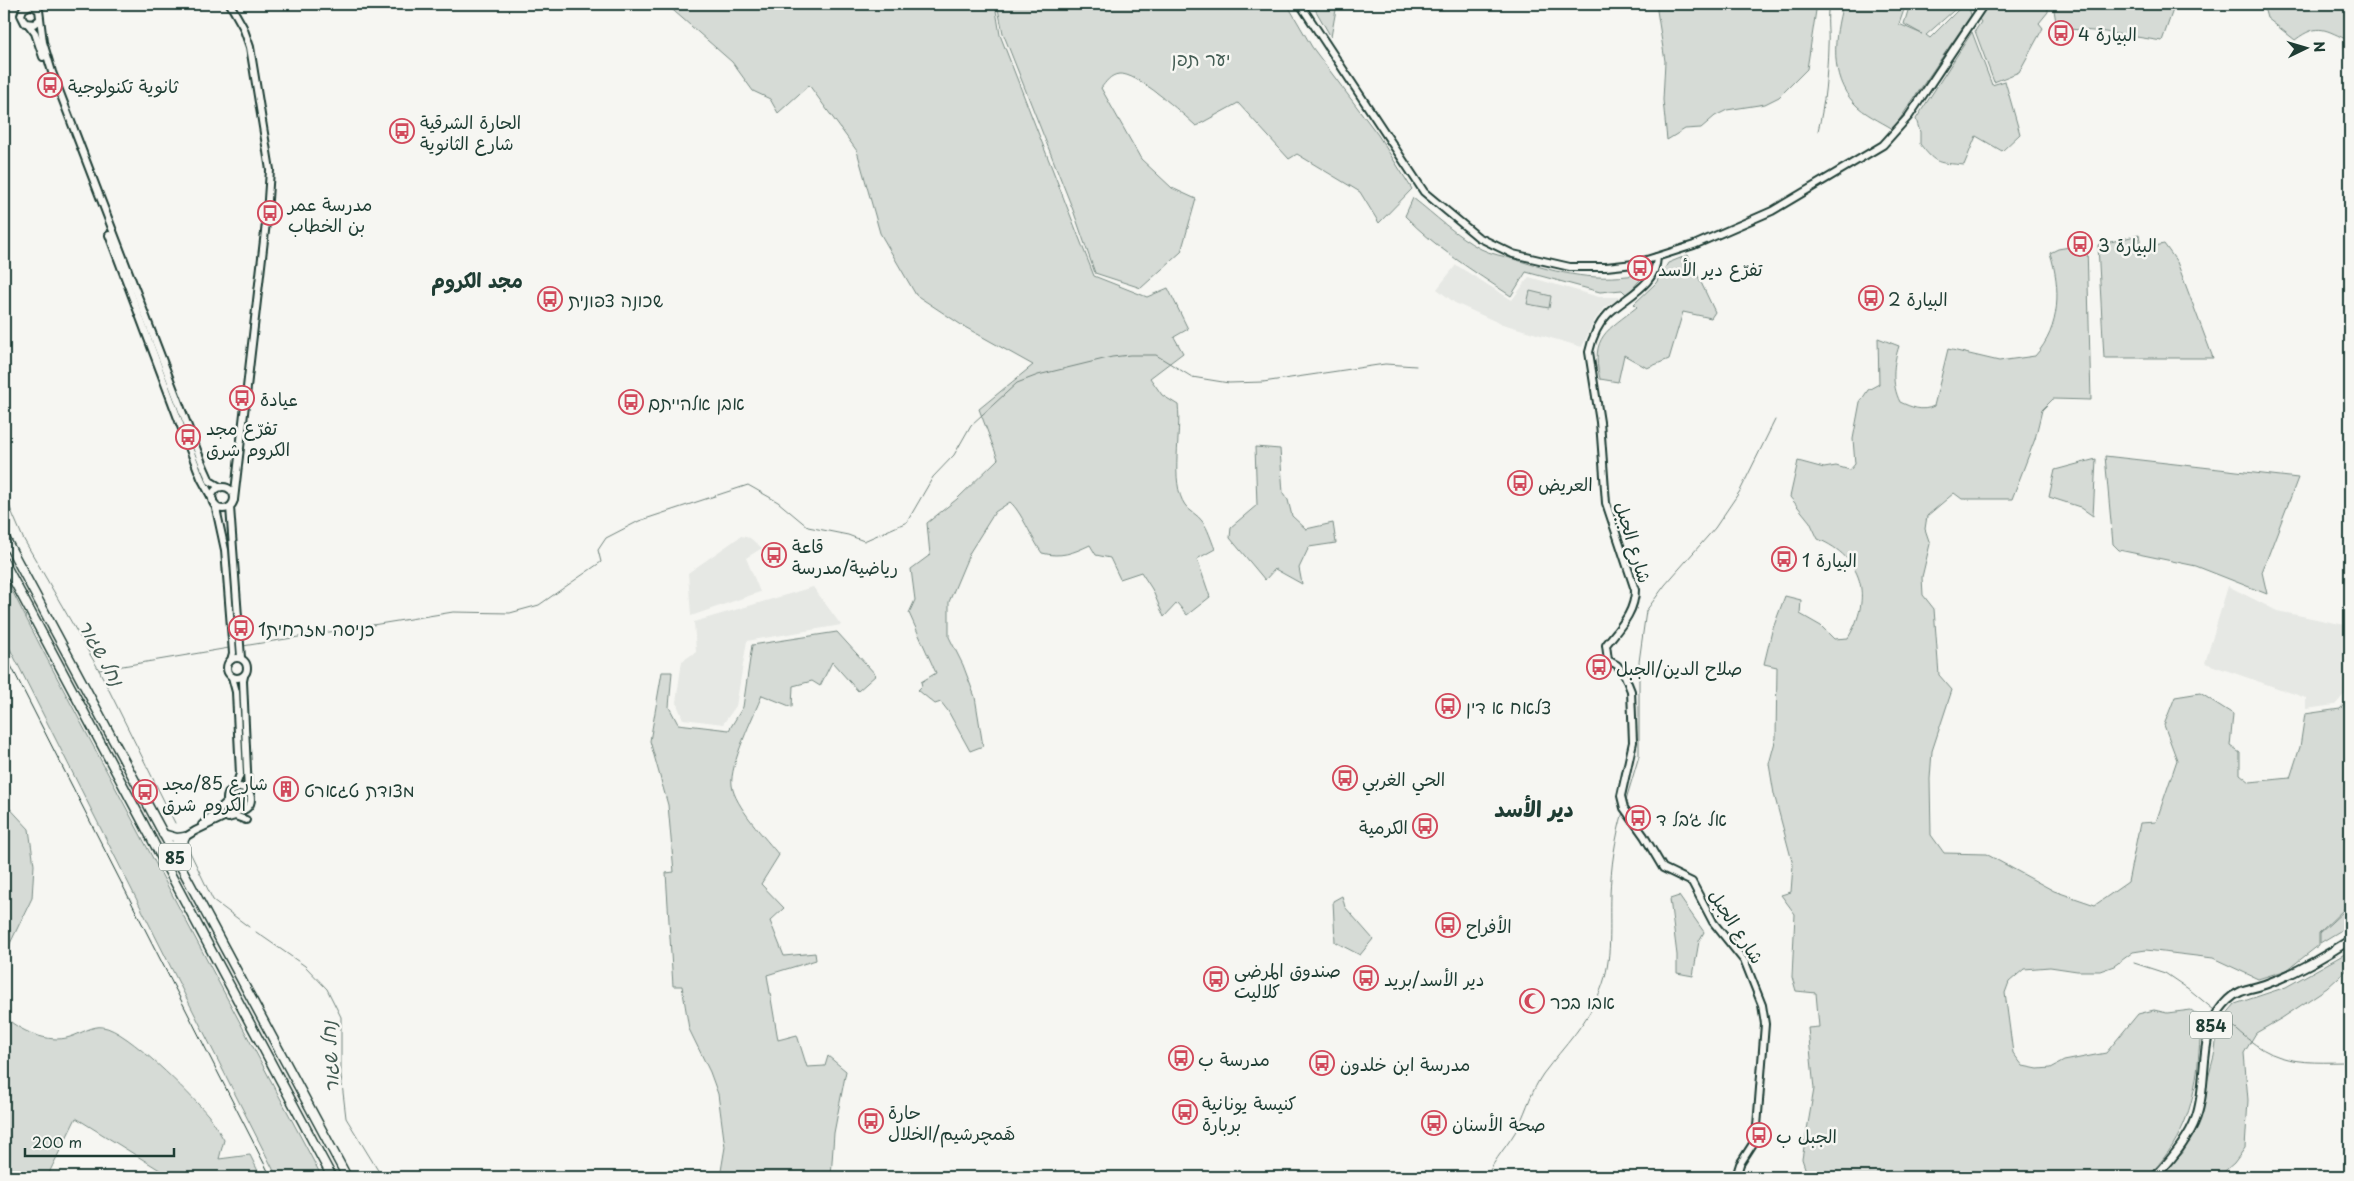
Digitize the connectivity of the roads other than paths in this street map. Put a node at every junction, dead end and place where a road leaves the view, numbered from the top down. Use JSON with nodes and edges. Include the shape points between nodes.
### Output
{"nodes":[{"id":1,"x":31,"y":4,"type":"edge"},
{"id":2,"x":230,"y":4,"type":"edge"},
{"id":3,"x":1300,"y":4,"type":"edge"},
{"id":4,"x":1984,"y":4,"type":"edge"},
{"id":5,"x":23,"y":6,"type":"edge"},
{"id":6,"x":39,"y":20,"type":"junction"},
{"id":7,"x":28,"y":24,"type":"junction"},
{"id":8,"x":1657,"y":257,"type":"junction"},
{"id":9,"x":239,"y":472,"type":"junction"},
{"id":10,"x":223,"y":487,"type":"junction"},
{"id":11,"x":234,"y":500,"type":"junction"},
{"id":12,"x":214,"y":502,"type":"junction"},
{"id":13,"x":230,"y":507,"type":"junction"},
{"id":14,"x":4,"y":536,"type":"edge"},
{"id":15,"x":4,"y":562,"type":"edge"},
{"id":16,"x":241,"y":658,"type":"junction"},
{"id":17,"x":231,"y":660,"type":"junction"},
{"id":18,"x":244,"y":676,"type":"junction"},
{"id":19,"x":232,"y":677,"type":"junction"},
{"id":20,"x":235,"y":788,"type":"junction"},
{"id":21,"x":248,"y":792,"type":"junction"},
{"id":22,"x":227,"y":802,"type":"junction"},
{"id":23,"x":236,"y":811,"type":"junction"},
{"id":24,"x":246,"y":820,"type":"dead end"},
{"id":25,"x":212,"y":822,"type":"junction"},
{"id":26,"x":195,"y":831,"type":"junction"},
{"id":27,"x":163,"y":834,"type":"junction"},
{"id":28,"x":185,"y":837,"type":"junction"},
{"id":29,"x":169,"y":847,"type":"junction"},
{"id":30,"x":159,"y":853,"type":"junction"},
{"id":31,"x":178,"y":865,"type":"junction"},
{"id":32,"x":2350,"y":940,"type":"edge"},
{"id":33,"x":332,"y":1177,"type":"edge"},
{"id":34,"x":347,"y":1177,"type":"edge"},
{"id":35,"x":1736,"y":1177,"type":"edge"},
{"id":36,"x":2154,"y":1177,"type":"edge"}],
"edges":[{"from":1,"to":5,"type":"street"},
{"from":1,"to":6,"type":"street","via":[[39,10]]},
{"from":2,"to":9,"type":"street","via":[[250,47],[270,170]]},
{"from":3,"to":8,"type":"street","via":[[1424,192],[1478,236],[1513,254],[1570,267],[1622,266]]},
{"from":4,"to":8,"type":"street","via":[[1909,116],[1883,145],[1772,211],[1694,245]]},
{"from":5,"to":7,"type":"street","via":[[22,18]]},
{"from":6,"to":7,"type":"street"},
{"from":6,"to":10,"type":"street","via":[[52,72],[202,463],[210,481]]},
{"from":7,"to":12,"type":"street","via":[[185,437]]},
{"from":8,"to":35,"type":"street","name":"شارع الجبل","via":[[1656,270],[1648,281],[1603,319],[1589,352],[1600,422],[1606,504],[1635,590],[1632,609],[1606,645],[1608,660],[1617,665],[1631,691],[1633,742],[1621,796],[1624,808],[1663,868],[1692,882],[1713,922],[1745,962],[1762,1005],[1765,1024],[1756,1138]]},
{"from":9,"to":10,"type":"street"},
{"from":9,"to":11,"type":"street"},
{"from":10,"to":11,"type":"street","via":[[233,493]]},
{"from":10,"to":12,"type":"street","via":[[215,492]]},
{"from":11,"to":13,"type":"street"},
{"from":12,"to":13,"type":"street","via":[[220,508]]},
{"from":12,"to":17,"type":"street","via":[[225,550]]},
{"from":13,"to":16,"type":"street"},
{"from":14,"to":27,"type":"highway","number":"85"},
{"from":15,"to":30,"type":"highway","number":"85"},
{"from":16,"to":17,"type":"street"},
{"from":16,"to":18,"type":"street","via":[[247,666]]},
{"from":17,"to":19,"type":"street","via":[[227,669]]},
{"from":18,"to":19,"type":"street"},
{"from":18,"to":21,"type":"street"},
{"from":19,"to":20,"type":"street","via":[[236,692],[240,774]]},
{"from":20,"to":21,"type":"street"},
{"from":20,"to":22,"type":"street"},
{"from":21,"to":23,"type":"street","via":[[251,799],[248,806]]},
{"from":22,"to":23,"type":"street"},
{"from":22,"to":26,"type":"street"},
{"from":23,"to":25,"type":"street"},
{"from":24,"to":25,"type":"street","via":[[235,816]]},
{"from":25,"to":26,"type":"street"},
{"from":26,"to":28,"type":"street"},
{"from":27,"to":28,"type":"highway"},
{"from":27,"to":29,"type":"highway","number":"85"},
{"from":28,"to":29,"type":"street"},
{"from":28,"to":31,"type":"highway"},
{"from":29,"to":30,"type":"street"},
{"from":29,"to":31,"type":"highway","number":"85"},
{"from":30,"to":33,"type":"highway","number":"85"},
{"from":31,"to":34,"type":"highway","number":"85"},
{"from":32,"to":36,"type":"main road","number":"854","via":[[2319,960],[2229,998],[2214,1015],[2206,1039],[2204,1077],[2196,1119],[2171,1160]]}]}
